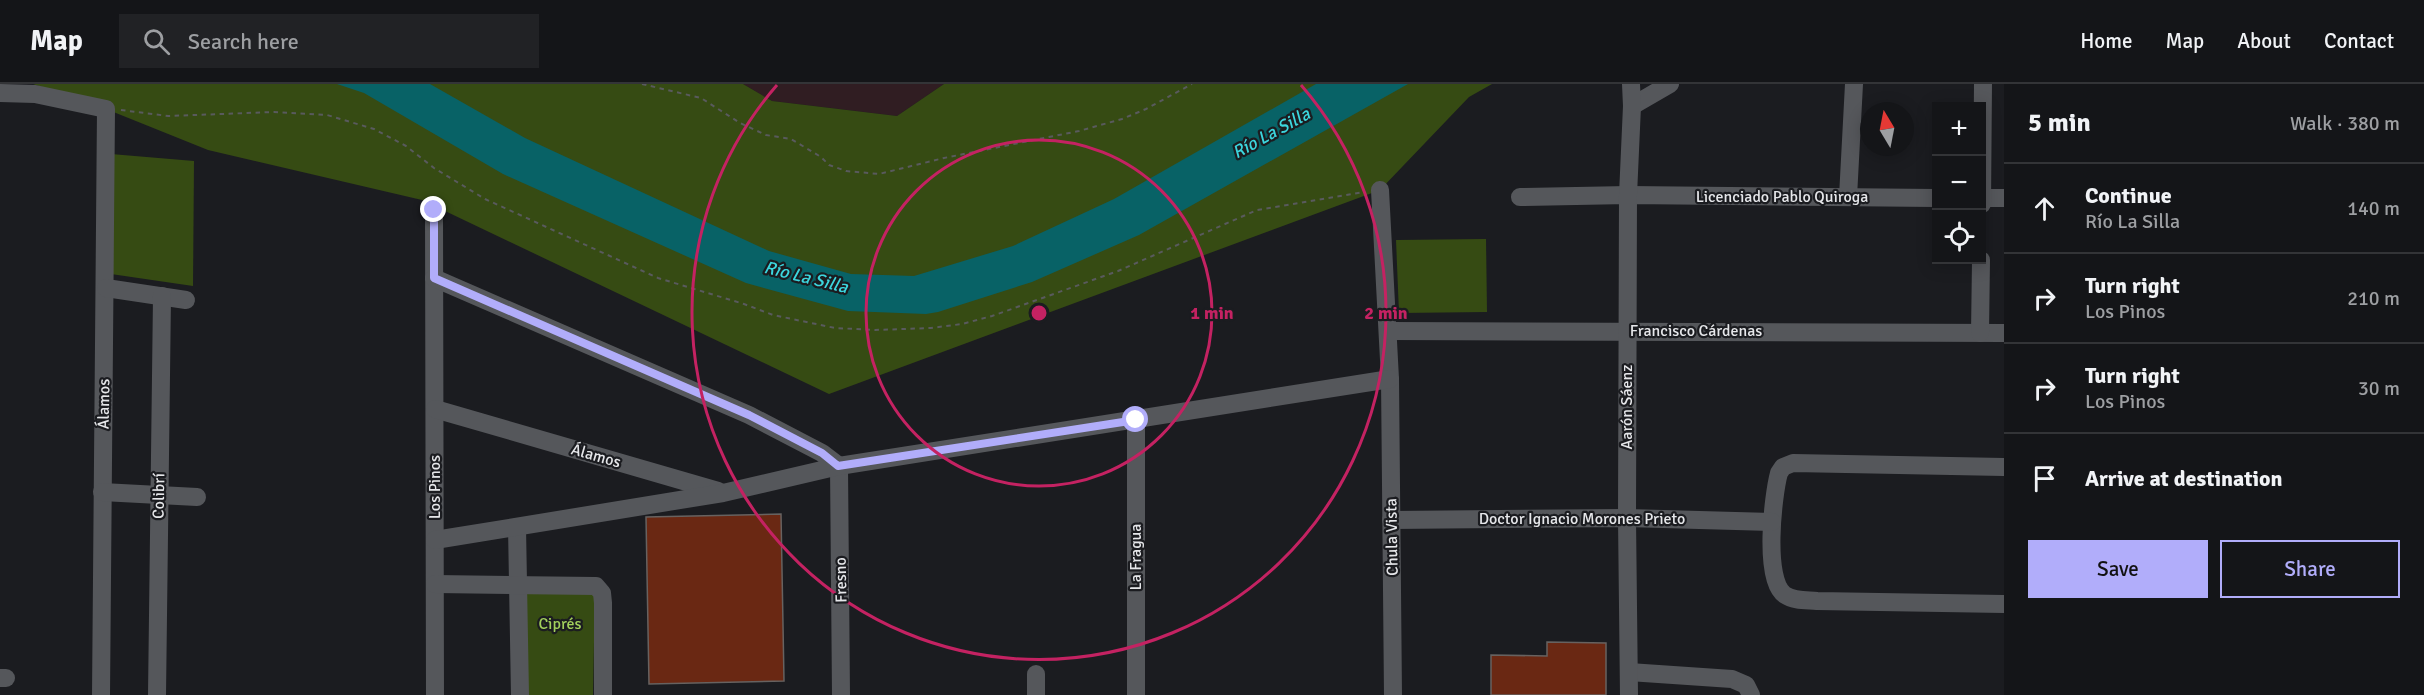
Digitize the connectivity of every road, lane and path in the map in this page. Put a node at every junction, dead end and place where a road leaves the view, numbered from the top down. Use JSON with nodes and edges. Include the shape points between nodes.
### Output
{"nodes":[{"id":1,"x":642,"y":84,"type":"edge"},
{"id":2,"x":1192,"y":84,"type":"edge"},
{"id":3,"x":1631,"y":84,"type":"edge"},
{"id":4,"x":1670,"y":84,"type":"edge"},
{"id":5,"x":1854,"y":84,"type":"edge"},
{"id":6,"x":1983,"y":84,"type":"edge"},
{"id":7,"x":0,"y":93,"type":"edge"},
{"id":8,"x":1632,"y":106,"type":"junction"},
{"id":9,"x":107,"y":111,"type":"junction"},
{"id":10,"x":1982,"y":156,"type":"edge"},
{"id":11,"x":1380,"y":190,"type":"joint"},
{"id":12,"x":1628,"y":195,"type":"junction"},
{"id":13,"x":1520,"y":197,"type":"dead end"},
{"id":14,"x":1848,"y":197,"type":"junction"},
{"id":15,"x":1932,"y":198,"type":"edge"},
{"id":16,"x":1986,"y":198,"type":"edge"},
{"id":17,"x":2004,"y":198,"type":"edge"},
{"id":18,"x":434,"y":210,"type":"dead end"},
{"id":19,"x":1981,"y":264,"type":"edge"},
{"id":20,"x":434,"y":278,"type":"junction"},
{"id":21,"x":106,"y":288,"type":"junction"},
{"id":22,"x":162,"y":296,"type":"junction"},
{"id":23,"x":186,"y":300,"type":"dead end"},
{"id":24,"x":1389,"y":331,"type":"junction"},
{"id":25,"x":1628,"y":331,"type":"junction"},
{"id":26,"x":1980,"y":333,"type":"junction"},
{"id":27,"x":2004,"y":333,"type":"edge"},
{"id":28,"x":1390,"y":379,"type":"junction"},
{"id":29,"x":435,"y":409,"type":"junction"},
{"id":30,"x":1136,"y":420,"type":"junction"},
{"id":31,"x":838,"y":466,"type":"junction"},
{"id":32,"x":2004,"y":467,"type":"edge"},
{"id":33,"x":102,"y":492,"type":"junction"},
{"id":34,"x":723,"y":493,"type":"junction"},
{"id":35,"x":159,"y":494,"type":"junction"},
{"id":36,"x":197,"y":497,"type":"dead end"},
{"id":37,"x":1627,"y":518,"type":"junction"},
{"id":38,"x":1391,"y":520,"type":"junction"},
{"id":39,"x":1772,"y":522,"type":"junction"},
{"id":40,"x":517,"y":527,"type":"junction"},
{"id":41,"x":435,"y":540,"type":"junction"},
{"id":42,"x":435,"y":584,"type":"junction"},
{"id":43,"x":518,"y":585,"type":"junction"},
{"id":44,"x":2004,"y":604,"type":"edge"},
{"id":45,"x":1629,"y":672,"type":"junction"},
{"id":46,"x":1036,"y":674,"type":"dead end"},
{"id":47,"x":1749,"y":690,"type":"edge"},
{"id":48,"x":101,"y":695,"type":"edge"},
{"id":49,"x":157,"y":695,"type":"edge"},
{"id":50,"x":435,"y":695,"type":"edge"},
{"id":51,"x":520,"y":695,"type":"edge"},
{"id":52,"x":603,"y":695,"type":"edge"},
{"id":53,"x":841,"y":695,"type":"edge"},
{"id":54,"x":1035,"y":695,"type":"edge"},
{"id":55,"x":1136,"y":695,"type":"edge"},
{"id":56,"x":1393,"y":695,"type":"edge"},
{"id":57,"x":1629,"y":695,"type":"edge"}],
"edges":[{"from":1,"to":2,"type":"path","via":[[701,98],[766,135],[791,139],[829,165],[867,174],[1079,131],[1122,119]]},
{"from":3,"to":8,"type":"street","name":"Aarón Sáenz"},
{"from":4,"to":8,"type":"street"},
{"from":5,"to":14,"type":"street"},
{"from":6,"to":10,"type":"street"},
{"from":7,"to":9,"type":"street","via":[[35,94]]},
{"from":8,"to":12,"type":"street","name":"Aarón Sáenz"},
{"from":9,"to":11,"type":"path","via":[[168,116],[274,112],[327,115],[374,129],[486,199],[658,278],[773,315],[866,330],[922,329],[992,316],[1118,271],[1257,210]]},
{"from":9,"to":21,"type":"street","name":"Álamos"},
{"from":11,"to":24,"type":"street"},
{"from":12,"to":13,"type":"street","name":"Licenciado Pablo Quiroga"},
{"from":12,"to":14,"type":"street","name":"Licenciado Pablo Quiroga"},
{"from":12,"to":25,"type":"street","name":"Aarón Sáenz"},
{"from":14,"to":15,"type":"street","name":"Licenciado Pablo Quiroga"},
{"from":16,"to":17,"type":"street"},
{"from":18,"to":20,"type":"street","name":"Los Pinos"},
{"from":19,"to":26,"type":"street"},
{"from":20,"to":29,"type":"street","name":"Los Pinos"},
{"from":20,"to":31,"type":"street","via":[[749,415],[822,453]]},
{"from":21,"to":22,"type":"street"},
{"from":21,"to":33,"type":"street","name":"Álamos"},
{"from":22,"to":23,"type":"street"},
{"from":22,"to":35,"type":"street","name":"Colibrí"},
{"from":24,"to":25,"type":"street","name":"Francisco Cárdenas"},
{"from":24,"to":28,"type":"street"},
{"from":25,"to":26,"type":"street","name":"Francisco Cárdenas"},
{"from":25,"to":37,"type":"street","name":"Aarón Sáenz"},
{"from":26,"to":27,"type":"street","name":"Francisco Cárdenas"},
{"from":28,"to":30,"type":"street"},
{"from":28,"to":38,"type":"street","name":"Chula Vista"},
{"from":29,"to":34,"type":"street","name":"Álamos"},
{"from":29,"to":41,"type":"street","name":"Los Pinos"},
{"from":30,"to":31,"type":"street"},
{"from":30,"to":55,"type":"street","name":"La Fragua"},
{"from":31,"to":34,"type":"street"},
{"from":31,"to":53,"type":"street","name":"Fresno"},
{"from":32,"to":39,"type":"street","via":[[1788,464],[1779,473]]},
{"from":33,"to":35,"type":"street"},
{"from":33,"to":48,"type":"street","name":"Álamos"},
{"from":34,"to":40,"type":"street"},
{"from":35,"to":36,"type":"street"},
{"from":35,"to":49,"type":"street","name":"Colibrí"},
{"from":37,"to":38,"type":"street","name":"Doctor Ignacio Morones Prieto"},
{"from":37,"to":39,"type":"street","name":"Doctor Ignacio Morones Prieto"},
{"from":37,"to":45,"type":"street","name":"Aarón Sáenz"},
{"from":38,"to":56,"type":"street","name":"Chula Vista"},
{"from":39,"to":44,"type":"street","via":[[1774,571],[1779,588],[1794,599]]},
{"from":40,"to":41,"type":"street"},
{"from":40,"to":43,"type":"street"},
{"from":41,"to":42,"type":"street","name":"Los Pinos"},
{"from":42,"to":43,"type":"street"},
{"from":42,"to":50,"type":"street","name":"Los Pinos"},
{"from":43,"to":51,"type":"street"},
{"from":43,"to":52,"type":"street","via":[[589,585],[600,589]]},
{"from":45,"to":47,"type":"street","via":[[1732,679]]},
{"from":45,"to":57,"type":"street","name":"Aarón Sáenz"},
{"from":46,"to":54,"type":"street"}]}
